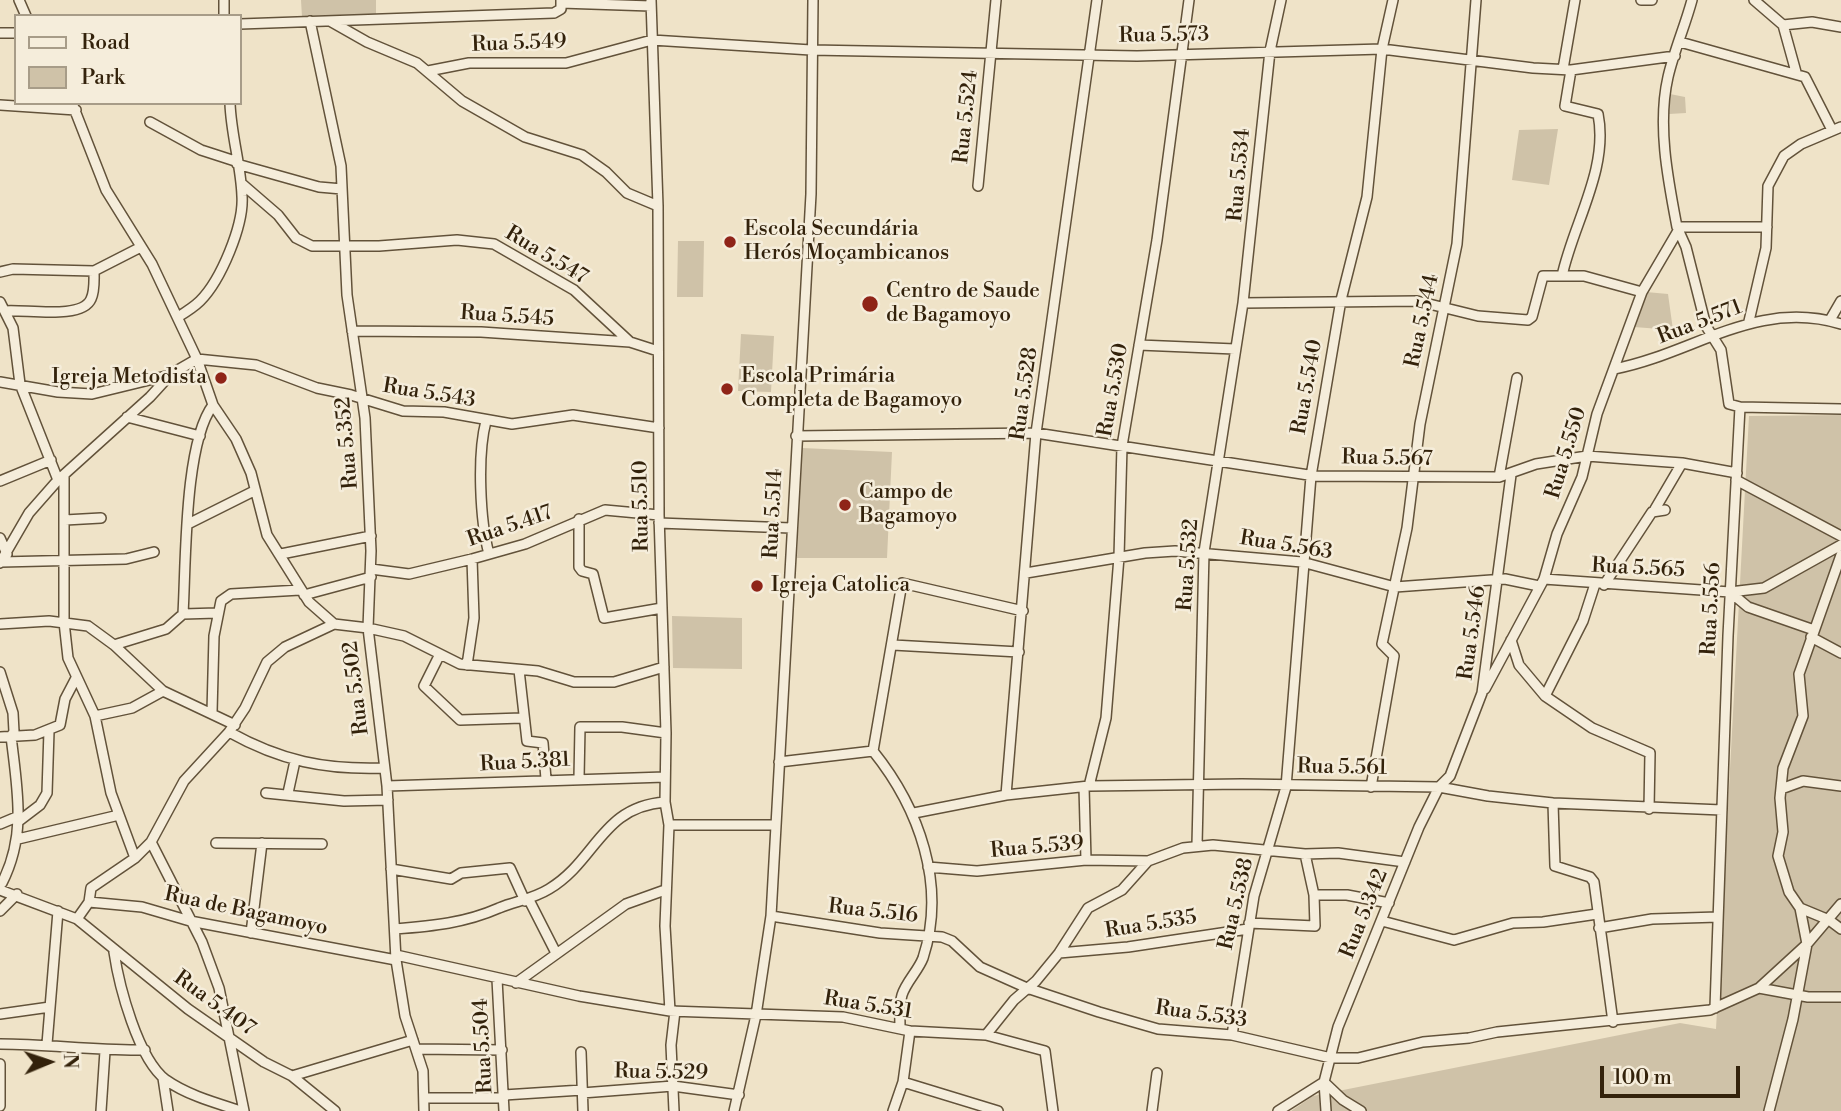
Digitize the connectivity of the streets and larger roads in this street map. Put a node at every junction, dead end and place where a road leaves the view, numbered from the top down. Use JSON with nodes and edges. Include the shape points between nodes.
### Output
{"nodes":[{"id":1,"x":813,"y":0,"type":"edge"},
{"id":2,"x":996,"y":0,"type":"edge"},
{"id":3,"x":1097,"y":0,"type":"edge"},
{"id":4,"x":1189,"y":0,"type":"edge"},
{"id":5,"x":1281,"y":0,"type":"edge"},
{"id":6,"x":1393,"y":0,"type":"edge"},
{"id":7,"x":1476,"y":0,"type":"edge"},
{"id":8,"x":1575,"y":0,"type":"edge"},
{"id":9,"x":1641,"y":0,"type":"edge"},
{"id":10,"x":1652,"y":0,"type":"edge"},
{"id":11,"x":1692,"y":0,"type":"edge"},
{"id":12,"x":1754,"y":0,"type":"edge"},
{"id":13,"x":651,"y":3,"type":"edge"},
{"id":14,"x":561,"y":4,"type":"edge"},
{"id":15,"x":310,"y":21,"type":"junction"},
{"id":16,"x":330,"y":21,"type":"junction"},
{"id":17,"x":242,"y":24,"type":"edge"},
{"id":18,"x":1783,"y":25,"type":"junction"},
{"id":19,"x":1841,"y":27,"type":"edge"},
{"id":20,"x":652,"y":40,"type":"junction"},
{"id":21,"x":1680,"y":42,"type":"junction"},
{"id":22,"x":1382,"y":49,"type":"junction"},
{"id":23,"x":811,"y":50,"type":"junction"},
{"id":24,"x":1270,"y":51,"type":"junction"},
{"id":25,"x":991,"y":52,"type":"junction"},
{"id":26,"x":1182,"y":53,"type":"junction"},
{"id":27,"x":1092,"y":54,"type":"junction"},
{"id":28,"x":1675,"y":55,"type":"junction"},
{"id":29,"x":1472,"y":61,"type":"junction"},
{"id":30,"x":1567,"y":70,"type":"junction"},
{"id":31,"x":428,"y":71,"type":"junction"},
{"id":32,"x":1796,"y":72,"type":"junction"},
{"id":33,"x":230,"y":105,"type":"edge"},
{"id":34,"x":0,"y":106,"type":"edge"},
{"id":35,"x":74,"y":107,"type":"edge"},
{"id":36,"x":150,"y":121,"type":"dead end"},
{"id":37,"x":1837,"y":129,"type":"edge"},
{"id":38,"x":236,"y":162,"type":"junction"},
{"id":39,"x":241,"y":183,"type":"junction"},
{"id":40,"x":978,"y":186,"type":"dead end"},
{"id":41,"x":342,"y":189,"type":"junction"},
{"id":42,"x":658,"y":206,"type":"junction"},
{"id":43,"x":1678,"y":228,"type":"junction"},
{"id":44,"x":1767,"y":228,"type":"junction"},
{"id":45,"x":141,"y":247,"type":"junction"},
{"id":46,"x":344,"y":251,"type":"junction"},
{"id":47,"x":94,"y":271,"type":"junction"},
{"id":48,"x":0,"y":272,"type":"edge"},
{"id":49,"x":1562,"y":276,"type":"junction"},
{"id":50,"x":1643,"y":292,"type":"junction"},
{"id":51,"x":1341,"y":300,"type":"junction"},
{"id":52,"x":1841,"y":301,"type":"edge"},
{"id":53,"x":1243,"y":303,"type":"junction"},
{"id":54,"x":3,"y":306,"type":"edge"},
{"id":55,"x":1443,"y":308,"type":"junction"},
{"id":56,"x":178,"y":317,"type":"junction"},
{"id":57,"x":1830,"y":320,"type":"junction"},
{"id":58,"x":1749,"y":321,"type":"junction"},
{"id":59,"x":1841,"y":324,"type":"edge"},
{"id":60,"x":352,"y":331,"type":"junction"},
{"id":61,"x":1711,"y":338,"type":"junction"},
{"id":62,"x":630,"y":342,"type":"junction"},
{"id":63,"x":1139,"y":345,"type":"junction"},
{"id":64,"x":1235,"y":349,"type":"junction"},
{"id":65,"x":658,"y":351,"type":"junction"},
{"id":66,"x":197,"y":359,"type":"junction"},
{"id":67,"x":1614,"y":369,"type":"junction"},
{"id":68,"x":171,"y":374,"type":"junction"},
{"id":69,"x":1517,"y":378,"type":"dead end"},
{"id":70,"x":0,"y":382,"type":"edge"},
{"id":71,"x":20,"y":384,"type":"junction"},
{"id":72,"x":363,"y":399,"type":"junction"},
{"id":73,"x":213,"y":405,"type":"junction"},
{"id":74,"x":1740,"y":407,"type":"junction"},
{"id":75,"x":1841,"y":409,"type":"edge"},
{"id":76,"x":127,"y":417,"type":"junction"},
{"id":77,"x":486,"y":421,"type":"junction"},
{"id":78,"x":659,"y":428,"type":"junction"},
{"id":79,"x":1036,"y":433,"type":"junction"},
{"id":80,"x":200,"y":436,"type":"junction"},
{"id":81,"x":796,"y":436,"type":"junction"},
{"id":82,"x":1122,"y":446,"type":"junction"},
{"id":83,"x":1587,"y":456,"type":"junction"},
{"id":84,"x":51,"y":460,"type":"junction"},
{"id":85,"x":1216,"y":460,"type":"junction"},
{"id":86,"x":1682,"y":463,"type":"junction"},
{"id":87,"x":1511,"y":475,"type":"junction"},
{"id":88,"x":1311,"y":476,"type":"junction"},
{"id":89,"x":1737,"y":476,"type":"junction"},
{"id":90,"x":61,"y":477,"type":"junction"},
{"id":91,"x":1413,"y":477,"type":"junction"},
{"id":92,"x":1499,"y":477,"type":"junction"},
{"id":93,"x":0,"y":481,"type":"edge"},
{"id":94,"x":254,"y":491,"type":"junction"},
{"id":95,"x":101,"y":518,"type":"dead end"},
{"id":96,"x":579,"y":519,"type":"junction"},
{"id":97,"x":659,"y":519,"type":"junction"},
{"id":98,"x":65,"y":520,"type":"junction"},
{"id":99,"x":188,"y":524,"type":"junction"},
{"id":100,"x":791,"y":528,"type":"junction"},
{"id":101,"x":371,"y":536,"type":"junction"},
{"id":102,"x":1841,"y":536,"type":"edge"},
{"id":103,"x":0,"y":538,"type":"edge"},
{"id":104,"x":1841,"y":545,"type":"edge"},
{"id":105,"x":154,"y":552,"type":"dead end"},
{"id":106,"x":1204,"y":552,"type":"junction"},
{"id":107,"x":281,"y":554,"type":"junction"},
{"id":108,"x":489,"y":554,"type":"junction"},
{"id":109,"x":1841,"y":555,"type":"edge"},
{"id":110,"x":1119,"y":558,"type":"junction"},
{"id":111,"x":472,"y":559,"type":"junction"},
{"id":112,"x":3,"y":560,"type":"edge"},
{"id":113,"x":65,"y":561,"type":"junction"},
{"id":114,"x":1302,"y":562,"type":"junction"},
{"id":115,"x":371,"y":573,"type":"junction"},
{"id":116,"x":1026,"y":573,"type":"junction"},
{"id":117,"x":1498,"y":580,"type":"junction"},
{"id":118,"x":1541,"y":582,"type":"junction"},
{"id":119,"x":1600,"y":585,"type":"junction"},
{"id":120,"x":1395,"y":587,"type":"junction"},
{"id":121,"x":302,"y":592,"type":"junction"},
{"id":122,"x":1730,"y":592,"type":"junction"},
{"id":123,"x":662,"y":608,"type":"junction"},
{"id":124,"x":1023,"y":611,"type":"junction"},
{"id":125,"x":217,"y":613,"type":"junction"},
{"id":126,"x":183,"y":614,"type":"junction"},
{"id":127,"x":64,"y":622,"type":"junction"},
{"id":128,"x":0,"y":624,"type":"edge"},
{"id":129,"x":334,"y":624,"type":"junction"},
{"id":130,"x":368,"y":628,"type":"junction"},
{"id":131,"x":1813,"y":634,"type":"junction"},
{"id":132,"x":1511,"y":640,"type":"junction"},
{"id":133,"x":114,"y":645,"type":"junction"},
{"id":134,"x":892,"y":645,"type":"junction"},
{"id":135,"x":1019,"y":652,"type":"junction"},
{"id":136,"x":1841,"y":653,"type":"edge"},
{"id":137,"x":439,"y":656,"type":"junction"},
{"id":138,"x":467,"y":665,"type":"junction"},
{"id":139,"x":664,"y":667,"type":"junction"},
{"id":140,"x":519,"y":670,"type":"junction"},
{"id":141,"x":0,"y":671,"type":"edge"},
{"id":142,"x":76,"y":678,"type":"junction"},
{"id":143,"x":163,"y":691,"type":"junction"},
{"id":144,"x":1482,"y":693,"type":"junction"},
{"id":145,"x":1545,"y":696,"type":"junction"},
{"id":146,"x":212,"y":712,"type":"junction"},
{"id":147,"x":95,"y":716,"type":"junction"},
{"id":148,"x":522,"y":718,"type":"junction"},
{"id":149,"x":232,"y":728,"type":"junction"},
{"id":150,"x":49,"y":732,"type":"junction"},
{"id":151,"x":666,"y":733,"type":"junction"},
{"id":152,"x":11,"y":736,"type":"junction"},
{"id":153,"x":0,"y":737,"type":"edge"},
{"id":154,"x":873,"y":751,"type":"junction"},
{"id":155,"x":295,"y":761,"type":"junction"},
{"id":156,"x":779,"y":762,"type":"junction"},
{"id":157,"x":384,"y":768,"type":"junction"},
{"id":158,"x":665,"y":777,"type":"junction"},
{"id":159,"x":579,"y":778,"type":"junction"},
{"id":160,"x":546,"y":779,"type":"junction"},
{"id":161,"x":1286,"y":784,"type":"junction"},
{"id":162,"x":1199,"y":785,"type":"junction"},
{"id":163,"x":387,"y":786,"type":"junction"},
{"id":164,"x":1841,"y":786,"type":"edge"},
{"id":165,"x":1087,"y":787,"type":"junction"},
{"id":166,"x":1371,"y":787,"type":"junction"},
{"id":167,"x":1440,"y":787,"type":"junction"},
{"id":168,"x":1781,"y":789,"type":"junction"},
{"id":169,"x":266,"y":793,"type":"dead end"},
{"id":170,"x":288,"y":793,"type":"junction"},
{"id":171,"x":1006,"y":795,"type":"junction"},
{"id":172,"x":387,"y":800,"type":"junction"},
{"id":173,"x":665,"y":802,"type":"junction"},
{"id":174,"x":1553,"y":803,"type":"junction"},
{"id":175,"x":1649,"y":809,"type":"junction"},
{"id":176,"x":1722,"y":810,"type":"junction"},
{"id":177,"x":914,"y":813,"type":"junction"},
{"id":178,"x":118,"y":815,"type":"junction"},
{"id":179,"x":19,"y":819,"type":"junction"},
{"id":180,"x":0,"y":824,"type":"edge"},
{"id":181,"x":669,"y":825,"type":"junction"},
{"id":182,"x":776,"y":825,"type":"junction"},
{"id":183,"x":18,"y":839,"type":"junction"},
{"id":184,"x":151,"y":842,"type":"junction"},
{"id":185,"x":216,"y":843,"type":"dead end"},
{"id":186,"x":262,"y":843,"type":"junction"},
{"id":187,"x":322,"y":844,"type":"dead end"},
{"id":188,"x":1197,"y":845,"type":"junction"},
{"id":189,"x":1268,"y":850,"type":"junction"},
{"id":190,"x":1305,"y":854,"type":"junction"},
{"id":191,"x":135,"y":858,"type":"junction"},
{"id":192,"x":1086,"y":860,"type":"junction"},
{"id":193,"x":1149,"y":861,"type":"junction"},
{"id":194,"x":1405,"y":862,"type":"junction"},
{"id":195,"x":928,"y":867,"type":"junction"},
{"id":196,"x":391,"y":869,"type":"junction"},
{"id":197,"x":5,"y":887,"type":"edge"},
{"id":198,"x":665,"y":890,"type":"junction"},
{"id":199,"x":1314,"y":895,"type":"junction"},
{"id":200,"x":527,"y":900,"type":"junction"},
{"id":201,"x":89,"y":902,"type":"junction"},
{"id":202,"x":1389,"y":903,"type":"junction"},
{"id":203,"x":1841,"y":904,"type":"edge"},
{"id":204,"x":1800,"y":908,"type":"junction"},
{"id":205,"x":0,"y":911,"type":"edge"},
{"id":206,"x":58,"y":911,"type":"junction"},
{"id":207,"x":1597,"y":914,"type":"junction"},
{"id":208,"x":771,"y":916,"type":"junction"},
{"id":209,"x":1718,"y":917,"type":"junction"},
{"id":210,"x":77,"y":919,"type":"junction"},
{"id":211,"x":1382,"y":920,"type":"junction"},
{"id":212,"x":1829,"y":920,"type":"junction"},
{"id":213,"x":190,"y":921,"type":"junction"},
{"id":214,"x":1248,"y":926,"type":"junction"},
{"id":215,"x":1599,"y":928,"type":"junction"},
{"id":216,"x":395,"y":929,"type":"junction"},
{"id":217,"x":1841,"y":929,"type":"edge"},
{"id":218,"x":251,"y":933,"type":"junction"},
{"id":219,"x":929,"y":936,"type":"junction"},
{"id":220,"x":1807,"y":944,"type":"junction"},
{"id":221,"x":114,"y":952,"type":"junction"},
{"id":222,"x":556,"y":953,"type":"junction"},
{"id":223,"x":1059,"y":953,"type":"junction"},
{"id":224,"x":396,"y":958,"type":"junction"},
{"id":225,"x":497,"y":979,"type":"junction"},
{"id":226,"x":516,"y":983,"type":"junction"},
{"id":227,"x":1027,"y":988,"type":"junction"},
{"id":228,"x":1759,"y":988,"type":"junction"},
{"id":229,"x":1797,"y":996,"type":"junction"},
{"id":230,"x":1841,"y":997,"type":"edge"},
{"id":231,"x":50,"y":1007,"type":"junction"},
{"id":232,"x":1715,"y":1008,"type":"junction"},
{"id":233,"x":673,"y":1011,"type":"junction"},
{"id":234,"x":0,"y":1013,"type":"edge"},
{"id":235,"x":757,"y":1016,"type":"junction"},
{"id":236,"x":1613,"y":1022,"type":"junction"},
{"id":237,"x":900,"y":1028,"type":"junction"},
{"id":238,"x":910,"y":1031,"type":"junction"},
{"id":239,"x":986,"y":1035,"type":"junction"},
{"id":240,"x":1232,"y":1035,"type":"junction"},
{"id":241,"x":229,"y":1040,"type":"junction"},
{"id":242,"x":0,"y":1044,"type":"edge"},
{"id":243,"x":47,"y":1044,"type":"junction"},
{"id":244,"x":415,"y":1044,"type":"junction"},
{"id":245,"x":145,"y":1050,"type":"junction"},
{"id":246,"x":104,"y":1051,"type":"junction"},
{"id":247,"x":502,"y":1051,"type":"junction"},
{"id":248,"x":581,"y":1052,"type":"dead end"},
{"id":249,"x":1331,"y":1058,"type":"junction"},
{"id":250,"x":0,"y":1064,"type":"edge"},
{"id":251,"x":1157,"y":1073,"type":"dead end"},
{"id":252,"x":292,"y":1076,"type":"junction"},
{"id":253,"x":163,"y":1078,"type":"junction"},
{"id":254,"x":903,"y":1082,"type":"junction"},
{"id":255,"x":1324,"y":1082,"type":"junction"},
{"id":256,"x":673,"y":1086,"type":"junction"},
{"id":257,"x":582,"y":1092,"type":"junction"},
{"id":258,"x":739,"y":1095,"type":"junction"},
{"id":259,"x":504,"y":1097,"type":"junction"},
{"id":260,"x":424,"y":1098,"type":"junction"},
{"id":261,"x":0,"y":1106,"type":"edge"},
{"id":262,"x":1770,"y":1109,"type":"edge"},
{"id":263,"x":985,"y":1110,"type":"edge"},
{"id":264,"x":101,"y":1111,"type":"edge"},
{"id":265,"x":168,"y":1111,"type":"edge"},
{"id":266,"x":242,"y":1111,"type":"edge"},
{"id":267,"x":335,"y":1111,"type":"edge"},
{"id":268,"x":424,"y":1111,"type":"edge"},
{"id":269,"x":505,"y":1111,"type":"edge"},
{"id":270,"x":583,"y":1111,"type":"edge"},
{"id":271,"x":674,"y":1111,"type":"edge"},
{"id":272,"x":734,"y":1111,"type":"edge"},
{"id":273,"x":893,"y":1111,"type":"edge"},
{"id":274,"x":998,"y":1111,"type":"edge"},
{"id":275,"x":1053,"y":1111,"type":"edge"},
{"id":276,"x":1152,"y":1111,"type":"edge"},
{"id":277,"x":1278,"y":1111,"type":"edge"},
{"id":278,"x":1326,"y":1111,"type":"edge"},
{"id":279,"x":1361,"y":1111,"type":"edge"},
{"id":280,"x":1761,"y":1111,"type":"edge"}],
"edges":[{"from":1,"to":23,"type":"street","name":"Rua 5.514"},
{"from":2,"to":25,"type":"street","name":"Rua 5.524"},
{"from":3,"to":27,"type":"street","name":"Rua 5.528"},
{"from":4,"to":26,"type":"street","name":"Rua 5.530"},
{"from":5,"to":24,"type":"street","name":"Rua 5.534"},
{"from":6,"to":22,"type":"street","name":"Rua 5.540"},
{"from":7,"to":29,"type":"street","name":"Rua 5.544"},
{"from":8,"to":30,"type":"street"},
{"from":9,"to":10,"type":"street"},
{"from":11,"to":21,"type":"street"},
{"from":12,"to":18,"type":"street"},
{"from":13,"to":14,"type":"street"},
{"from":13,"to":20,"type":"street","name":"Rua 5.510"},
{"from":14,"to":16,"type":"street","via":[[554,13]]},
{"from":15,"to":16,"type":"street"},
{"from":15,"to":17,"type":"street"},
{"from":15,"to":41,"type":"street","name":"Rua 5.352"},
{"from":16,"to":31,"type":"street"},
{"from":18,"to":19,"type":"street","via":[[1812,22]]},
{"from":18,"to":32,"type":"street"},
{"from":20,"to":23,"type":"street","name":"Rua 5.573"},
{"from":20,"to":31,"type":"street","name":"Rua 5.549","via":[[566,63],[469,63]]},
{"from":20,"to":42,"type":"street","name":"Rua 5.510"},
{"from":21,"to":28,"type":"street"},
{"from":21,"to":32,"type":"street"},
{"from":22,"to":24,"type":"street","name":"Rua 5.573"},
{"from":22,"to":29,"type":"street","name":"Rua 5.573"},
{"from":22,"to":51,"type":"street","name":"Rua 5.540","via":[[1367,197]]},
{"from":23,"to":25,"type":"street","name":"Rua 5.573"},
{"from":23,"to":81,"type":"street","name":"Rua 5.514","via":[[811,194]]},
{"from":24,"to":26,"type":"street","name":"Rua 5.573"},
{"from":24,"to":53,"type":"street","name":"Rua 5.534"},
{"from":25,"to":27,"type":"street","name":"Rua 5.573"},
{"from":25,"to":40,"type":"street","name":"Rua 5.524"},
{"from":26,"to":27,"type":"street","name":"Rua 5.573"},
{"from":26,"to":63,"type":"street","name":"Rua 5.530"},
{"from":27,"to":79,"type":"street","name":"Rua 5.528"},
{"from":28,"to":30,"type":"street","name":"Rua 5.573"},
{"from":28,"to":43,"type":"street","via":[[1668,78],[1665,123]]},
{"from":29,"to":30,"type":"street","name":"Rua 5.573"},
{"from":29,"to":55,"type":"street","name":"Rua 5.544","via":[[1462,199]]},
{"from":30,"to":49,"type":"street","via":[[1565,106],[1598,114],[1599,138],[1590,191]]},
{"from":31,"to":42,"type":"street","via":[[473,107],[525,137],[582,155],[627,192]]},
{"from":32,"to":37,"type":"street","via":[[1811,86]]},
{"from":33,"to":38,"type":"street"},
{"from":34,"to":35,"type":"street"},
{"from":35,"to":45,"type":"street","name":"Rua 5.502","via":[[106,190]]},
{"from":36,"to":38,"type":"street","via":[[201,150]]},
{"from":37,"to":44,"type":"street","via":[[1784,156],[1768,186]]},
{"from":38,"to":39,"type":"street"},
{"from":38,"to":41,"type":"street","via":[[310,185]]},
{"from":39,"to":46,"type":"street","name":"Rua 5.547","via":[[278,215],[296,238],[312,246]]},
{"from":39,"to":56,"type":"street","via":[[241,217],[227,256],[201,300]]},
{"from":41,"to":46,"type":"street","name":"Rua 5.352"},
{"from":42,"to":65,"type":"street","name":"Rua 5.510"},
{"from":43,"to":44,"type":"street"},
{"from":43,"to":50,"type":"street","name":"Rua 5.550"},
{"from":43,"to":61,"type":"street"},
{"from":44,"to":58,"type":"street"},
{"from":45,"to":47,"type":"street"},
{"from":45,"to":56,"type":"street","name":"Rua 5.502"},
{"from":46,"to":60,"type":"street","name":"Rua 5.352"},
{"from":46,"to":62,"type":"street","name":"Rua 5.547","via":[[457,240],[488,242],[574,290]]},
{"from":47,"to":48,"type":"street","via":[[13,268]]},
{"from":47,"to":54,"type":"street","via":[[87,305],[68,312]]},
{"from":49,"to":50,"type":"street","via":[[1584,276]]},
{"from":49,"to":55,"type":"street","via":[[1542,276],[1530,320]]},
{"from":50,"to":67,"type":"street","name":"Rua 5.550"},
{"from":51,"to":53,"type":"street"},
{"from":51,"to":55,"type":"street","via":[[1417,301]]},
{"from":51,"to":88,"type":"street","name":"Rua 5.540"},
{"from":52,"to":57,"type":"street"},
{"from":53,"to":64,"type":"street","name":"Rua 5.534"},
{"from":54,"to":71,"type":"street","via":[[15,338]]},
{"from":55,"to":91,"type":"street","name":"Rua 5.544"},
{"from":56,"to":66,"type":"street","name":"Rua 5.502"},
{"from":57,"to":58,"type":"street","name":"Rua 5.571"},
{"from":57,"to":59,"type":"street","name":"Rua 5.571"},
{"from":58,"to":61,"type":"street","name":"Rua 5.571"},
{"from":60,"to":62,"type":"street","name":"Rua 5.545","via":[[459,331]]},
{"from":60,"to":72,"type":"street","name":"Rua 5.352"},
{"from":61,"to":67,"type":"street","name":"Rua 5.571"},
{"from":61,"to":74,"type":"street","via":[[1721,350],[1727,400]]},
{"from":62,"to":65,"type":"street","name":"Rua 5.545"},
{"from":63,"to":64,"type":"street"},
{"from":63,"to":82,"type":"street","name":"Rua 5.530"},
{"from":64,"to":85,"type":"street","name":"Rua 5.532"},
{"from":65,"to":78,"type":"street","name":"Rua 5.510"},
{"from":66,"to":68,"type":"street"},
{"from":66,"to":72,"type":"street","name":"Rua 5.543","via":[[256,365]]},
{"from":66,"to":73,"type":"street","name":"Rua 5.502"},
{"from":67,"to":83,"type":"street","name":"Rua 5.550"},
{"from":68,"to":71,"type":"street","via":[[92,394]]},
{"from":68,"to":76,"type":"street"},
{"from":69,"to":92,"type":"street"},
{"from":70,"to":71,"type":"street"},
{"from":71,"to":84,"type":"street"},
{"from":72,"to":77,"type":"street","name":"Rua 5.543","via":[[403,411],[444,412]]},
{"from":72,"to":101,"type":"street","name":"Rua 5.352"},
{"from":73,"to":80,"type":"street"},
{"from":73,"to":94,"type":"street","name":"Rua 5.502","via":[[236,439]]},
{"from":74,"to":75,"type":"street"},
{"from":74,"to":89,"type":"street","name":"Rua 5.556"},
{"from":76,"to":80,"type":"street"},
{"from":76,"to":90,"type":"street"},
{"from":77,"to":78,"type":"street","name":"Rua 5.543","via":[[512,424],[573,415]]},
{"from":77,"to":108,"type":"street","via":[[481,443],[482,529]]},
{"from":78,"to":97,"type":"street","name":"Rua 5.510"},
{"from":79,"to":81,"type":"street","name":"Rua 5.567"},
{"from":79,"to":82,"type":"street","name":"Rua 5.567"},
{"from":79,"to":116,"type":"street","name":"Rua 5.528"},
{"from":80,"to":99,"type":"street"},
{"from":81,"to":100,"type":"street","name":"Rua 5.514"},
{"from":82,"to":85,"type":"street","name":"Rua 5.567"},
{"from":82,"to":110,"type":"street","name":"Rua 5.530"},
{"from":83,"to":86,"type":"street","name":"Rua 5.567"},
{"from":83,"to":87,"type":"street","name":"Rua 5.567","via":[[1536,464]]},
{"from":83,"to":118,"type":"street","name":"Rua 5.550"},
{"from":84,"to":90,"type":"street"},
{"from":84,"to":93,"type":"street"},
{"from":85,"to":88,"type":"street","name":"Rua 5.567"},
{"from":85,"to":106,"type":"street","name":"Rua 5.532"},
{"from":86,"to":89,"type":"street","name":"Rua 5.567"},
{"from":86,"to":119,"type":"street","via":[[1660,510]]},
{"from":87,"to":92,"type":"street","name":"Rua 5.567"},
{"from":87,"to":117,"type":"street","name":"Rua 5.546"},
{"from":88,"to":91,"type":"street","name":"Rua 5.567"},
{"from":88,"to":114,"type":"street","name":"Rua 5.540"},
{"from":89,"to":102,"type":"street","name":"Rua 5.567"},
{"from":89,"to":122,"type":"street","name":"Rua 5.556"},
{"from":90,"to":98,"type":"street"},
{"from":90,"to":112,"type":"street","via":[[29,513]]},
{"from":91,"to":92,"type":"street","name":"Rua 5.567"},
{"from":91,"to":120,"type":"street","name":"Rua 5.544"},
{"from":94,"to":99,"type":"street"},
{"from":94,"to":107,"type":"street","name":"Rua 5.502","via":[[263,528]]},
{"from":95,"to":98,"type":"street"},
{"from":96,"to":97,"type":"street","name":"Rua 5.417","via":[[615,509]]},
{"from":96,"to":108,"type":"street","name":"Rua 5.417","via":[[526,544]]},
{"from":96,"to":123,"type":"street","via":[[579,567],[594,576],[604,618]]},
{"from":97,"to":100,"type":"street","name":"Rua 5.417"},
{"from":97,"to":123,"type":"street","name":"Rua 5.510"},
{"from":98,"to":113,"type":"street"},
{"from":99,"to":126,"type":"street"},
{"from":100,"to":156,"type":"street","name":"Rua 5.514"},
{"from":101,"to":107,"type":"street"},
{"from":101,"to":115,"type":"street","name":"Rua 5.352"},
{"from":103,"to":112,"type":"street"},
{"from":104,"to":122,"type":"street","name":"Rua 5.565","via":[[1764,588]]},
{"from":105,"to":113,"type":"street","via":[[126,559]]},
{"from":106,"to":110,"type":"street","name":"Rua 5.563"},
{"from":106,"to":114,"type":"street","name":"Rua 5.563"},
{"from":106,"to":162,"type":"street","name":"Rua 5.532"},
{"from":107,"to":121,"type":"street","name":"Rua 5.502"},
{"from":108,"to":111,"type":"street","name":"Rua 5.417"},
{"from":109,"to":131,"type":"street"},
{"from":110,"to":116,"type":"street","name":"Rua 5.563"},
{"from":110,"to":165,"type":"street","name":"Rua 5.530","via":[[1106,718]]},
{"from":111,"to":115,"type":"street","name":"Rua 5.417","via":[[409,574]]},
{"from":111,"to":138,"type":"street","via":[[474,618]]},
{"from":112,"to":113,"type":"street"},
{"from":113,"to":127,"type":"street"},
{"from":114,"to":120,"type":"street","name":"Rua 5.563"},
{"from":114,"to":161,"type":"street","name":"Rua 5.540"},
{"from":115,"to":121,"type":"street"},
{"from":115,"to":130,"type":"street","name":"Rua 5.352"},
{"from":116,"to":124,"type":"street","name":"Rua 5.528"},
{"from":117,"to":118,"type":"street","name":"Rua 5.563"},
{"from":117,"to":120,"type":"street","name":"Rua 5.563"},
{"from":117,"to":144,"type":"street","name":"Rua 5.546"},
{"from":118,"to":119,"type":"street","name":"Rua 5.565"},
{"from":118,"to":132,"type":"street","name":"Rua 5.550"},
{"from":119,"to":122,"type":"street","name":"Rua 5.565"},
{"from":119,"to":145,"type":"street"},
{"from":120,"to":166,"type":"street","name":"Rua 5.544","via":[[1382,646],[1394,656]]},
{"from":121,"to":125,"type":"street","via":[[231,594],[221,601]]},
{"from":121,"to":129,"type":"street","name":"Rua 5.502"},
{"from":122,"to":131,"type":"street","via":[[1748,607]]},
{"from":122,"to":176,"type":"street","name":"Rua 5.556"},
{"from":123,"to":139,"type":"street","name":"Rua 5.510"},
{"from":124,"to":134,"type":"street","via":[[902,583]]},
{"from":124,"to":135,"type":"street","name":"Rua 5.528"},
{"from":125,"to":126,"type":"street"},
{"from":125,"to":146,"type":"street"},
{"from":126,"to":133,"type":"street","via":[[166,629]]},
{"from":127,"to":128,"type":"street"},
{"from":127,"to":133,"type":"street","via":[[89,626]]},
{"from":127,"to":142,"type":"street","via":[[68,658]]},
{"from":129,"to":130,"type":"street","name":"Rua 5.502"},
{"from":129,"to":149,"type":"street","via":[[285,647],[267,662]]},
{"from":130,"to":137,"type":"street","via":[[404,636]]},
{"from":130,"to":157,"type":"street","name":"Rua 5.502"},
{"from":131,"to":136,"type":"street"},
{"from":131,"to":168,"type":"street","via":[[1798,674],[1803,716],[1783,768]]},
{"from":132,"to":144,"type":"street","name":"Rua 5.550"},
{"from":132,"to":145,"type":"street","via":[[1518,665]]},
{"from":133,"to":143,"type":"street"},
{"from":134,"to":135,"type":"street"},
{"from":134,"to":154,"type":"street"},
{"from":135,"to":171,"type":"street","name":"Rua 5.528"},
{"from":137,"to":138,"type":"street"},
{"from":137,"to":148,"type":"street","via":[[424,686],[458,719]]},
{"from":138,"to":140,"type":"street"},
{"from":139,"to":140,"type":"street","via":[[602,684]]},
{"from":139,"to":151,"type":"street","name":"Rua 5.510"},
{"from":140,"to":148,"type":"street"},
{"from":141,"to":152,"type":"street","via":[[13,713]]},
{"from":142,"to":147,"type":"street"},
{"from":142,"to":150,"type":"street","via":[[65,699],[60,725]]},
{"from":143,"to":146,"type":"street"},
{"from":143,"to":147,"type":"street","via":[[132,708]]},
{"from":144,"to":167,"type":"street","name":"Rua 5.546","via":[[1450,776]]},
{"from":145,"to":175,"type":"street","via":[[1592,728],[1650,753]]},
{"from":146,"to":149,"type":"street"},
{"from":147,"to":178,"type":"street"},
{"from":148,"to":160,"type":"street","via":[[527,741],[543,743]]},
{"from":149,"to":155,"type":"street","via":[[275,755]]},
{"from":149,"to":184,"type":"street","via":[[184,781]]},
{"from":150,"to":152,"type":"street"},
{"from":150,"to":179,"type":"street","via":[[47,793],[40,805]]},
{"from":151,"to":158,"type":"street","name":"Rua 5.510"},
{"from":151,"to":159,"type":"street","via":[[580,727]]},
{"from":152,"to":153,"type":"street"},
{"from":152,"to":179,"type":"street"},
{"from":154,"to":156,"type":"street"},
{"from":154,"to":177,"type":"street","name":"Rua 5.516","via":[[896,779]]},
{"from":155,"to":157,"type":"street","via":[[326,767]]},
{"from":155,"to":170,"type":"street"},
{"from":156,"to":182,"type":"street","name":"Rua 5.514"},
{"from":157,"to":163,"type":"street","name":"Rua 5.502"},
{"from":158,"to":159,"type":"street","name":"Rua 5.381"},
{"from":158,"to":173,"type":"street","name":"Rua 5.510"},
{"from":159,"to":160,"type":"street","name":"Rua 5.381"},
{"from":160,"to":163,"type":"street","name":"Rua 5.381"},
{"from":161,"to":162,"type":"street","name":"Rua 5.561"},
{"from":161,"to":166,"type":"street","name":"Rua 5.561"},
{"from":161,"to":189,"type":"street","name":"Rua 5.538"},
{"from":162,"to":165,"type":"street","name":"Rua 5.561"},
{"from":162,"to":188,"type":"street"},
{"from":163,"to":172,"type":"street","name":"Rua 5.502"},
{"from":164,"to":168,"type":"street","via":[[1803,781]]},
{"from":165,"to":171,"type":"street","name":"Rua 5.561"},
{"from":165,"to":192,"type":"street","name":"Rua 5.530"},
{"from":166,"to":167,"type":"street","name":"Rua 5.561"},
{"from":167,"to":174,"type":"street","name":"Rua 5.561"},
{"from":167,"to":194,"type":"street","name":"Rua 5.342"},
{"from":168,"to":204,"type":"street","via":[[1783,832],[1778,856],[1789,892]]},
{"from":169,"to":170,"type":"street"},
{"from":170,"to":172,"type":"street","via":[[344,801]]},
{"from":171,"to":177,"type":"street","name":"Rua 5.561"},
{"from":172,"to":196,"type":"street","name":"Rua 5.502"},
{"from":173,"to":181,"type":"street","name":"Rua 5.510"},
{"from":173,"to":200,"type":"street","via":[[646,803],[617,817],[561,881]]},
{"from":174,"to":175,"type":"street","name":"Rua 5.561"},
{"from":174,"to":207,"type":"street","via":[[1554,864],[1592,879]]},
{"from":175,"to":176,"type":"street","name":"Rua 5.561"},
{"from":176,"to":209,"type":"street","name":"Rua 5.556"},
{"from":177,"to":195,"type":"street","name":"Rua 5.516"},
{"from":178,"to":183,"type":"street"},
{"from":178,"to":191,"type":"street"},
{"from":179,"to":180,"type":"street"},
{"from":179,"to":183,"type":"street"},
{"from":181,"to":182,"type":"street"},
{"from":181,"to":198,"type":"street","name":"Rua 5.510"},
{"from":182,"to":208,"type":"street","name":"Rua 5.514"},
{"from":183,"to":197,"type":"street"},
{"from":184,"to":191,"type":"street"},
{"from":184,"to":213,"type":"street"},
{"from":185,"to":186,"type":"street"},
{"from":186,"to":187,"type":"street"},
{"from":186,"to":218,"type":"street"},
{"from":188,"to":189,"type":"street"},
{"from":188,"to":193,"type":"street"},
{"from":189,"to":190,"type":"street"},
{"from":189,"to":214,"type":"street","name":"Rua 5.538"},
{"from":190,"to":194,"type":"street","via":[[1338,853]]},
{"from":190,"to":199,"type":"street"},
{"from":191,"to":201,"type":"street","via":[[91,888]]},
{"from":192,"to":193,"type":"street","name":"Rua 5.539"},
{"from":192,"to":195,"type":"street","name":"Rua 5.539","via":[[977,871]]},
{"from":193,"to":223,"type":"street","via":[[1117,894],[1088,908]]},
{"from":194,"to":202,"type":"street","name":"Rua 5.342"},
{"from":195,"to":219,"type":"street","name":"Rua 5.516","via":[[932,896]]},
{"from":196,"to":200,"type":"street","via":[[451,879],[461,873],[510,868]]},
{"from":196,"to":216,"type":"street","name":"Rua 5.502"},
{"from":197,"to":205,"type":"street"},
{"from":197,"to":206,"type":"street"},
{"from":198,"to":222,"type":"street","via":[[626,904]]},
{"from":198,"to":233,"type":"street","name":"Rua 5.510"},
{"from":199,"to":202,"type":"street","via":[[1347,895]]},
{"from":199,"to":214,"type":"street","name":"Rua 5.535","via":[[1315,926]]},
{"from":200,"to":216,"type":"street","via":[[467,921]]},
{"from":200,"to":222,"type":"street"},
{"from":201,"to":210,"type":"street"},
{"from":201,"to":213,"type":"street","name":"Rua de Bagamoyo","via":[[142,907]]},
{"from":202,"to":211,"type":"street","name":"Rua 5.342"},
{"from":203,"to":212,"type":"street","name":"Rua 5.533"},
{"from":204,"to":212,"type":"street"},
{"from":204,"to":220,"type":"street"},
{"from":206,"to":210,"type":"street"},
{"from":206,"to":231,"type":"street"},
{"from":207,"to":211,"type":"street","via":[[1513,923],[1454,940]]},
{"from":207,"to":215,"type":"street"},
{"from":208,"to":219,"type":"street","name":"Rua 5.516"},
{"from":208,"to":235,"type":"street","name":"Rua 5.514"},
{"from":209,"to":215,"type":"street","via":[[1651,919]]},
{"from":209,"to":232,"type":"street","name":"Rua 5.556"},
{"from":210,"to":221,"type":"street","name":"Rua 5.407"},
{"from":211,"to":249,"type":"street","name":"Rua 5.342","via":[[1338,1027]]},
{"from":212,"to":217,"type":"street"},
{"from":212,"to":220,"type":"street","name":"Rua 5.533"},
{"from":213,"to":218,"type":"street","name":"Rua de Bagamoyo"},
{"from":213,"to":241,"type":"street","via":[[219,988]]},
{"from":214,"to":223,"type":"street","name":"Rua 5.535","via":[[1128,947]]},
{"from":214,"to":240,"type":"street","name":"Rua 5.538"},
{"from":215,"to":236,"type":"street"},
{"from":216,"to":224,"type":"street","name":"Rua 5.502"},
{"from":218,"to":224,"type":"street","name":"Rua de Bagamoyo"},
{"from":219,"to":227,"type":"street","name":"Rua 5.533","via":[[948,939],[980,967]]},
{"from":219,"to":237,"type":"street","via":[[916,974],[902,996]]},
{"from":220,"to":228,"type":"street","name":"Rua 5.533"},
{"from":220,"to":229,"type":"street"},
{"from":221,"to":241,"type":"street","name":"Rua 5.407"},
{"from":221,"to":245,"type":"street"},
{"from":222,"to":226,"type":"street"},
{"from":223,"to":227,"type":"street"},
{"from":224,"to":225,"type":"street","name":"Rua 5.531"},
{"from":224,"to":244,"type":"street","name":"Rua 5.502"},
{"from":225,"to":226,"type":"street","name":"Rua 5.531"},
{"from":225,"to":247,"type":"street","name":"Rua 5.504"},
{"from":226,"to":233,"type":"street","name":"Rua 5.531"},
{"from":227,"to":239,"type":"street"},
{"from":227,"to":240,"type":"street","name":"Rua 5.533","via":[[1158,1029]]},
{"from":228,"to":229,"type":"street"},
{"from":228,"to":232,"type":"street","name":"Rua 5.533"},
{"from":229,"to":230,"type":"street"},
{"from":229,"to":262,"type":"street"},
{"from":231,"to":234,"type":"street"},
{"from":231,"to":243,"type":"street"},
{"from":232,"to":236,"type":"street","name":"Rua 5.533"},
{"from":233,"to":235,"type":"street","name":"Rua 5.531"},
{"from":233,"to":256,"type":"street","name":"Rua 5.510"},
{"from":235,"to":237,"type":"street","name":"Rua 5.531","via":[[843,1017]]},
{"from":235,"to":258,"type":"street","name":"Rua 5.514"},
{"from":236,"to":249,"type":"street","name":"Rua 5.533","via":[[1423,1042],[1358,1058]]},
{"from":237,"to":238,"type":"street","name":"Rua 5.531"},
{"from":238,"to":239,"type":"street","name":"Rua 5.531"},
{"from":238,"to":254,"type":"street"},
{"from":239,"to":275,"type":"street","name":"Rua 5.531","via":[[1045,1051]]},
{"from":240,"to":249,"type":"street","name":"Rua 5.533"},
{"from":241,"to":252,"type":"street","name":"Rua 5.407"},
{"from":241,"to":266,"type":"street"},
{"from":242,"to":243,"type":"street"},
{"from":243,"to":246,"type":"street"},
{"from":244,"to":247,"type":"street"},
{"from":244,"to":252,"type":"street"},
{"from":244,"to":260,"type":"street","name":"Rua 5.502"},
{"from":245,"to":246,"type":"street"},
{"from":245,"to":253,"type":"street"},
{"from":246,"to":264,"type":"street"},
{"from":247,"to":259,"type":"street","name":"Rua 5.504"},
{"from":248,"to":257,"type":"street"},
{"from":249,"to":255,"type":"street","name":"Rua 5.342"},
{"from":250,"to":261,"type":"street"},
{"from":251,"to":276,"type":"street"},
{"from":252,"to":267,"type":"street","name":"Rua 5.407"},
{"from":253,"to":265,"type":"street"},
{"from":253,"to":266,"type":"street","via":[[180,1089]]},
{"from":254,"to":263,"type":"street"},
{"from":254,"to":273,"type":"street"},
{"from":255,"to":277,"type":"street"},
{"from":255,"to":278,"type":"street"},
{"from":255,"to":279,"type":"street"},
{"from":256,"to":257,"type":"street","name":"Rua 5.529"},
{"from":256,"to":258,"type":"street","name":"Rua 5.529"},
{"from":256,"to":271,"type":"street","name":"Rua 5.510"},
{"from":257,"to":259,"type":"street","name":"Rua 5.529"},
{"from":257,"to":270,"type":"street"},
{"from":258,"to":272,"type":"street","name":"Rua 5.514"},
{"from":259,"to":260,"type":"street","name":"Rua 5.529"},
{"from":259,"to":269,"type":"street","name":"Rua 5.504"},
{"from":260,"to":268,"type":"street","name":"Rua 5.502"},
{"from":262,"to":280,"type":"street"},
{"from":263,"to":274,"type":"street"}]}
